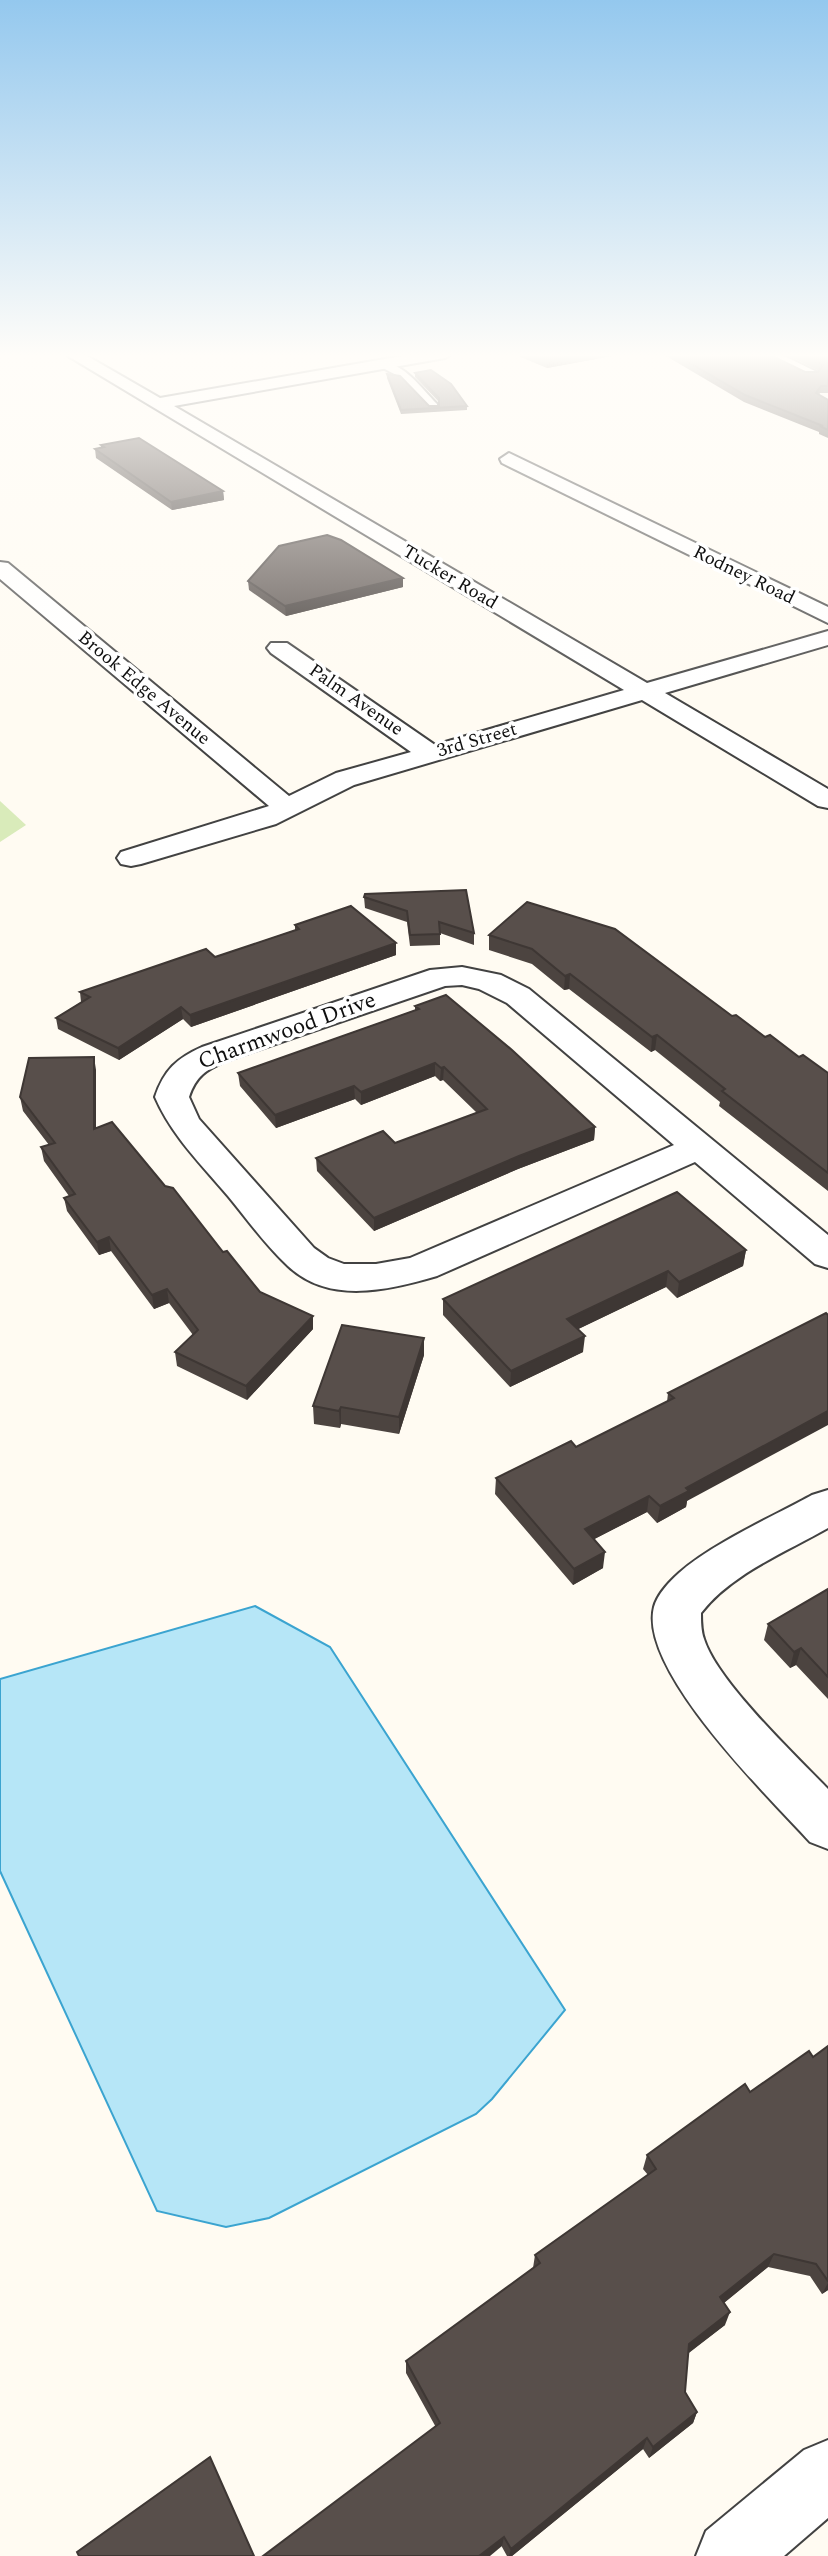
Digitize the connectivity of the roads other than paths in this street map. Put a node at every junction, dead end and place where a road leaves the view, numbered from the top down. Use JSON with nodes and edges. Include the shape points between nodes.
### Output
{"nodes":[{"id":1,"x":273,"y":472,"type":"edge"},
{"id":2,"x":536,"y":472,"type":"edge"},
{"id":3,"x":0,"y":568,"type":"edge"},
{"id":4,"x":828,"y":616,"type":"edge"},
{"id":5,"x":828,"y":638,"type":"edge"},
{"id":6,"x":279,"y":648,"type":"dead end"},
{"id":7,"x":644,"y":692,"type":"junction"},
{"id":8,"x":432,"y":754,"type":"junction"},
{"id":9,"x":828,"y":800,"type":"edge"},
{"id":10,"x":287,"y":808,"type":"junction"},
{"id":11,"x":131,"y":858,"type":"dead end"},
{"id":12,"x":697,"y":1148,"type":"junction"},
{"id":13,"x":828,"y":1255,"type":"edge"},
{"id":14,"x":828,"y":1507,"type":"edge"},
{"id":15,"x":828,"y":1825,"type":"edge"},
{"id":16,"x":828,"y":2474,"type":"edge"},
{"id":17,"x":731,"y":2556,"type":"edge"}],
"edges":[{"from":1,"to":7,"type":"street","name":"Tucker Road"},
{"from":2,"to":4,"type":"street","name":"Rodney Road"},
{"from":3,"to":10,"type":"street","name":"Brook Edge Avenue"},
{"from":5,"to":7,"type":"street","name":"3rd Street"},
{"from":6,"to":8,"type":"street","name":"Palm Avenue"},
{"from":7,"to":8,"type":"street","name":"3rd Street"},
{"from":7,"to":9,"type":"street","name":"Tucker Road"},
{"from":8,"to":10,"type":"street","name":"3rd Street","via":[[345,779]]},
{"from":10,"to":11,"type":"street","name":"3rd Street"},
{"from":12,"to":12,"type":"street","name":"Charmwood Drive","via":[[518,996],[481,978],[459,974],[420,983],[197,1061],[179,1075],[172,1097],[184,1123],[301,1257],[325,1274],[349,1278],[383,1279],[424,1268]]},
{"from":12,"to":13,"type":"street","name":"Charmwood Drive"},
{"from":14,"to":15,"type":"street","via":[[727,1564],[695,1586],[677,1608],[680,1641],[693,1669]]},
{"from":16,"to":17,"type":"street"}]}
